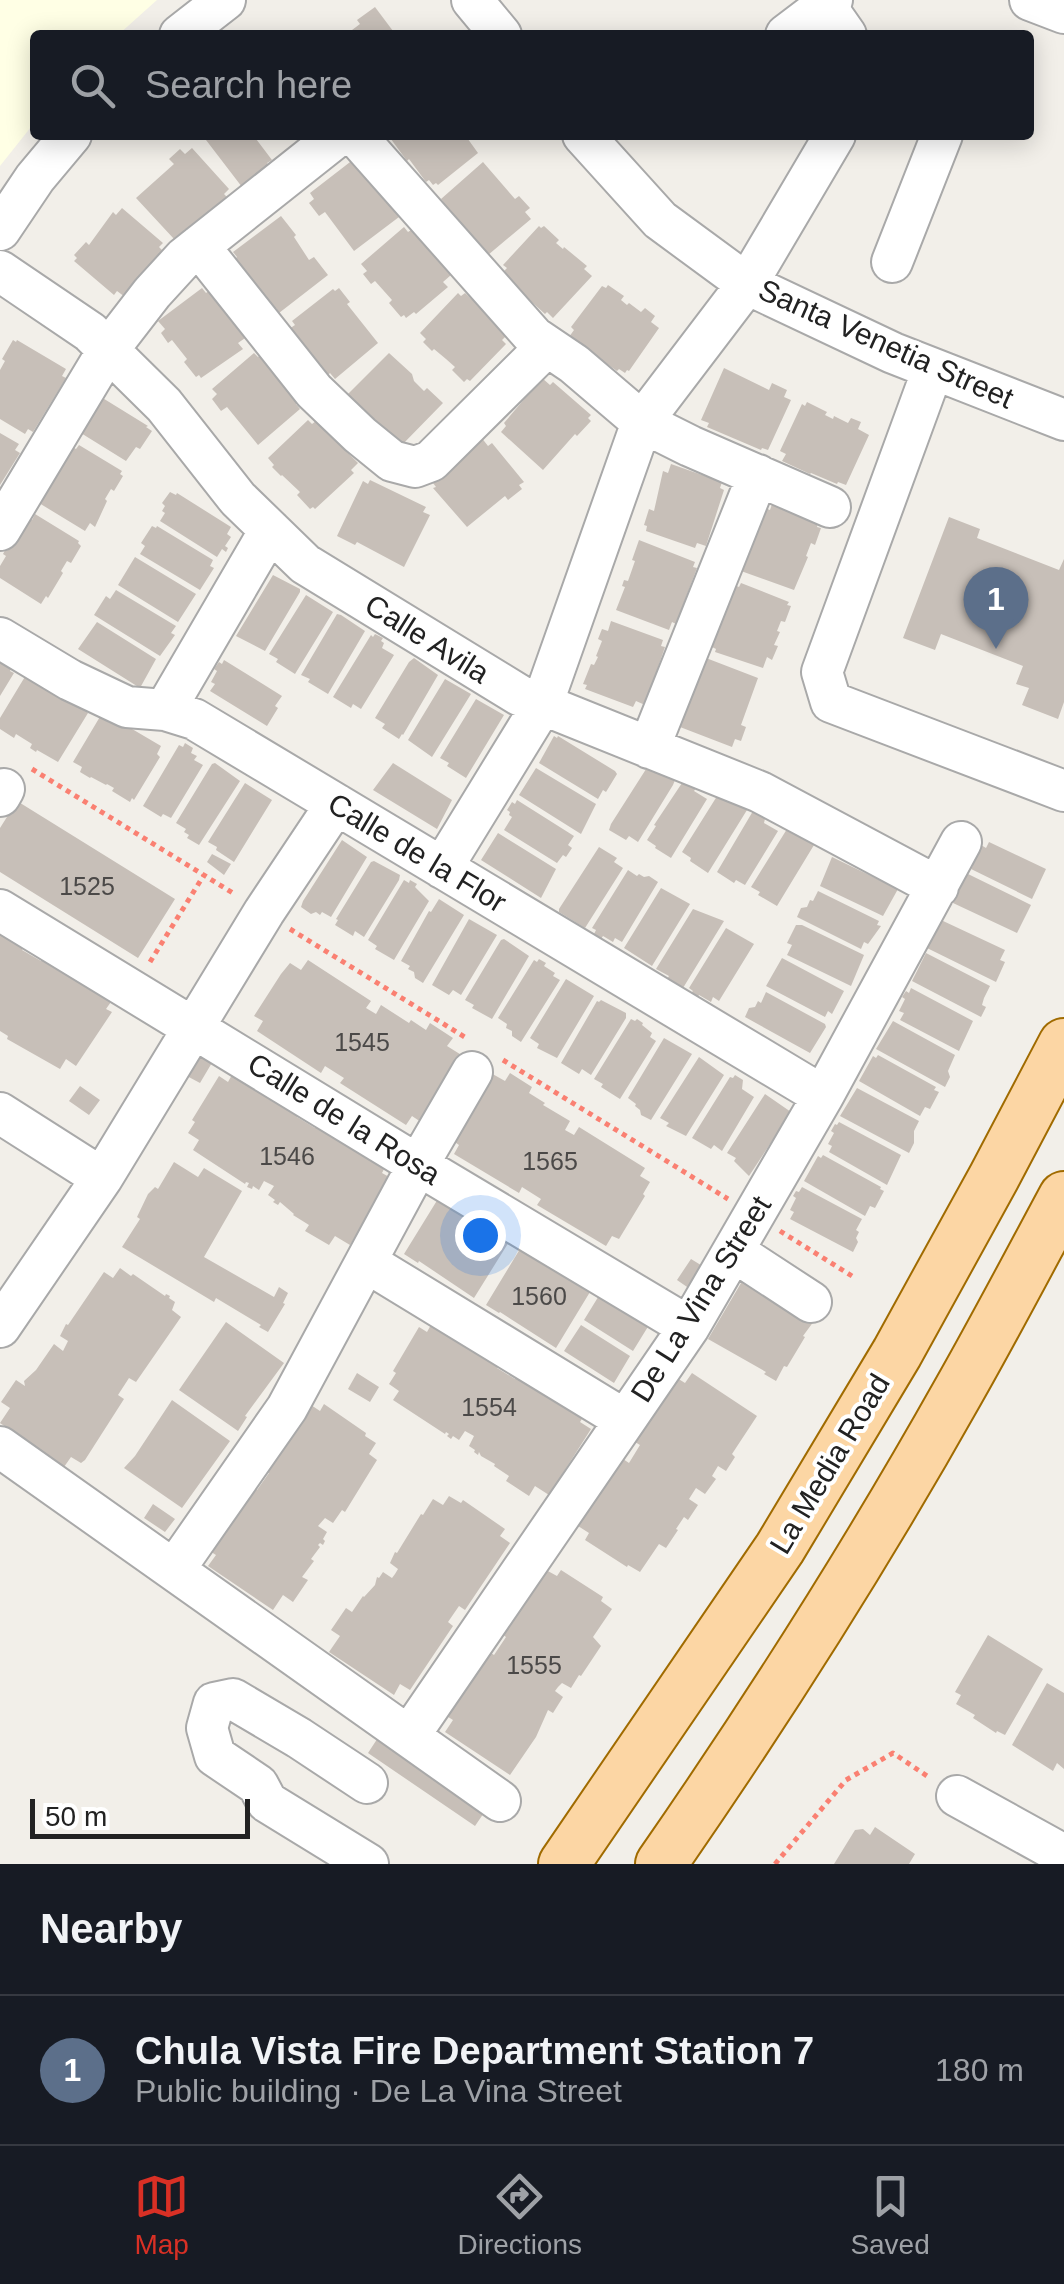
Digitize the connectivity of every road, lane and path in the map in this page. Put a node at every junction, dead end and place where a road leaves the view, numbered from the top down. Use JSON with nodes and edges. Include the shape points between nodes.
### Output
{"nodes":[{"id":1,"x":225,"y":0,"type":"edge"},
{"id":2,"x":472,"y":0,"type":"edge"},
{"id":3,"x":1030,"y":0,"type":"edge"},
{"id":4,"x":834,"y":13,"type":"edge"},
{"id":5,"x":1064,"y":13,"type":"edge"},
{"id":6,"x":186,"y":30,"type":"edge"},
{"id":7,"x":497,"y":30,"type":"edge"},
{"id":8,"x":797,"y":30,"type":"edge"},
{"id":9,"x":67,"y":140,"type":"edge"},
{"id":10,"x":333,"y":140,"type":"edge"},
{"id":11,"x":359,"y":140,"type":"edge"},
{"id":12,"x":588,"y":140,"type":"edge"},
{"id":13,"x":832,"y":140,"type":"edge"},
{"id":14,"x":940,"y":140,"type":"edge"},
{"id":15,"x":0,"y":230,"type":"edge"},
{"id":16,"x":199,"y":246,"type":"junction"},
{"id":17,"x":892,"y":262,"type":"dead end"},
{"id":18,"x":0,"y":271,"type":"edge"},
{"id":19,"x":747,"y":284,"type":"junction"},
{"id":20,"x":546,"y":346,"type":"junction"},
{"id":21,"x":108,"y":350,"type":"junction"},
{"id":22,"x":933,"y":369,"type":"junction"},
{"id":23,"x":1064,"y":420,"type":"edge"},
{"id":24,"x":642,"y":422,"type":"junction"},
{"id":25,"x":758,"y":475,"type":"junction"},
{"id":26,"x":830,"y":507,"type":"dead end"},
{"id":27,"x":0,"y":530,"type":"edge"},
{"id":28,"x":270,"y":530,"type":"junction"},
{"id":29,"x":0,"y":638,"type":"edge"},
{"id":30,"x":542,"y":705,"type":"junction"},
{"id":31,"x":165,"y":710,"type":"junction"},
{"id":32,"x":649,"y":748,"type":"junction"},
{"id":33,"x":9,"y":782,"type":"edge"},
{"id":34,"x":1064,"y":791,"type":"edge"},
{"id":35,"x":336,"y":804,"type":"junction"},
{"id":36,"x":962,"y":842,"type":"dead end"},
{"id":37,"x":442,"y":868,"type":"junction"},
{"id":38,"x":204,"y":875,"type":"junction"},
{"id":39,"x":938,"y":886,"type":"junction"},
{"id":40,"x":247,"y":902,"type":"dead end"},
{"id":41,"x":0,"y":910,"type":"edge"},
{"id":42,"x":132,"y":990,"type":"junction"},
{"id":43,"x":195,"y":1028,"type":"junction"},
{"id":44,"x":1064,"y":1044,"type":"edge"},
{"id":45,"x":472,"y":1072,"type":"dead end"},
{"id":46,"x":823,"y":1096,"type":"junction"},
{"id":47,"x":0,"y":1113,"type":"edge"},
{"id":48,"x":418,"y":1165,"type":"junction"},
{"id":49,"x":102,"y":1178,"type":"junction"},
{"id":50,"x":1064,"y":1197,"type":"edge"},
{"id":51,"x":769,"y":1224,"type":"dead end"},
{"id":52,"x":733,"y":1251,"type":"junction"},
{"id":53,"x":366,"y":1262,"type":"junction"},
{"id":54,"x":852,"y":1276,"type":"dead end"},
{"id":55,"x":811,"y":1302,"type":"dead end"},
{"id":56,"x":0,"y":1327,"type":"edge"},
{"id":57,"x":689,"y":1327,"type":"junction"},
{"id":58,"x":625,"y":1420,"type":"junction"},
{"id":59,"x":0,"y":1447,"type":"edge"},
{"id":60,"x":174,"y":1570,"type":"junction"},
{"id":61,"x":409,"y":1736,"type":"junction"},
{"id":62,"x":367,"y":1783,"type":"dead end"},
{"id":63,"x":957,"y":1796,"type":"joint"},
{"id":64,"x":500,"y":1801,"type":"dead end"},
{"id":65,"x":1064,"y":1856,"type":"edge"},
{"id":66,"x":368,"y":1864,"type":"edge"},
{"id":67,"x":564,"y":1864,"type":"edge"},
{"id":68,"x":662,"y":1864,"type":"edge"},
{"id":69,"x":775,"y":1864,"type":"edge"}],
"edges":[{"from":1,"to":6,"type":"street"},
{"from":2,"to":7,"type":"street"},
{"from":3,"to":5,"type":"street"},
{"from":4,"to":8,"type":"street"},
{"from":9,"to":15,"type":"street"},
{"from":10,"to":16,"type":"street"},
{"from":11,"to":20,"type":"street"},
{"from":12,"to":19,"type":"street","name":"Santa Venetia Street","via":[[660,220]]},
{"from":13,"to":19,"type":"street"},
{"from":14,"to":17,"type":"street"},
{"from":16,"to":20,"type":"street","via":[[314,391],[392,461],[415,467],[432,461]]},
{"from":16,"to":21,"type":"street"},
{"from":18,"to":21,"type":"street","name":"Calle Avila"},
{"from":19,"to":22,"type":"street","name":"Santa Venetia Street"},
{"from":19,"to":24,"type":"street"},
{"from":20,"to":24,"type":"street"},
{"from":21,"to":27,"type":"street"},
{"from":21,"to":28,"type":"street","name":"Calle Avila"},
{"from":22,"to":23,"type":"street","name":"Santa Venetia Street"},
{"from":22,"to":34,"type":"street","via":[[822,672],[831,702]]},
{"from":24,"to":25,"type":"street"},
{"from":24,"to":30,"type":"street"},
{"from":25,"to":26,"type":"street"},
{"from":25,"to":32,"type":"street"},
{"from":28,"to":30,"type":"street","name":"Calle Avila","via":[[305,564]]},
{"from":28,"to":31,"type":"street"},
{"from":29,"to":31,"type":"street","name":"Calle de la Flor","via":[[127,707]]},
{"from":30,"to":32,"type":"street","name":"Calle Avila"},
{"from":30,"to":37,"type":"street"},
{"from":31,"to":35,"type":"street","name":"Calle de la Flor","via":[[194,719]]},
{"from":32,"to":39,"type":"street","name":"Calle Avila","via":[[760,792]]},
{"from":33,"to":38,"type":"path"},
{"from":35,"to":37,"type":"street","name":"Calle de la Flor"},
{"from":35,"to":43,"type":"street"},
{"from":36,"to":39,"type":"street","name":"De La Vina Street"},
{"from":37,"to":46,"type":"street","name":"Calle de la Flor"},
{"from":38,"to":40,"type":"path"},
{"from":38,"to":42,"type":"path"},
{"from":39,"to":46,"type":"street","name":"De La Vina Street"},
{"from":41,"to":42,"type":"street","name":"Calle de la Rosa"},
{"from":42,"to":43,"type":"street","name":"Calle de la Rosa"},
{"from":43,"to":48,"type":"street","name":"Calle de la Rosa"},
{"from":43,"to":49,"type":"street"},
{"from":44,"to":67,"type":"main road","name":"La Media Road","via":[[897,1353],[780,1548]]},
{"from":45,"to":48,"type":"street"},
{"from":46,"to":52,"type":"street","name":"De La Vina Street"},
{"from":47,"to":49,"type":"street"},
{"from":48,"to":53,"type":"street"},
{"from":48,"to":57,"type":"street","name":"Calle de la Rosa"},
{"from":49,"to":56,"type":"street"},
{"from":50,"to":68,"type":"main road","via":[[852,1572]]},
{"from":51,"to":54,"type":"path"},
{"from":52,"to":55,"type":"street"},
{"from":52,"to":57,"type":"street","name":"De La Vina Street"},
{"from":53,"to":58,"type":"street"},
{"from":53,"to":60,"type":"street","via":[[287,1408]]},
{"from":57,"to":58,"type":"street","name":"De La Vina Street"},
{"from":58,"to":61,"type":"street","name":"De La Vina Street"},
{"from":59,"to":60,"type":"street"},
{"from":60,"to":61,"type":"street"},
{"from":61,"to":64,"type":"street"},
{"from":62,"to":66,"type":"street","via":[[232,1700],[214,1703],[206,1728],[215,1756],[258,1785],[267,1802]]},
{"from":63,"to":65,"type":"street"},
{"from":63,"to":69,"type":"path","via":[[893,1752],[846,1780]]}]}
